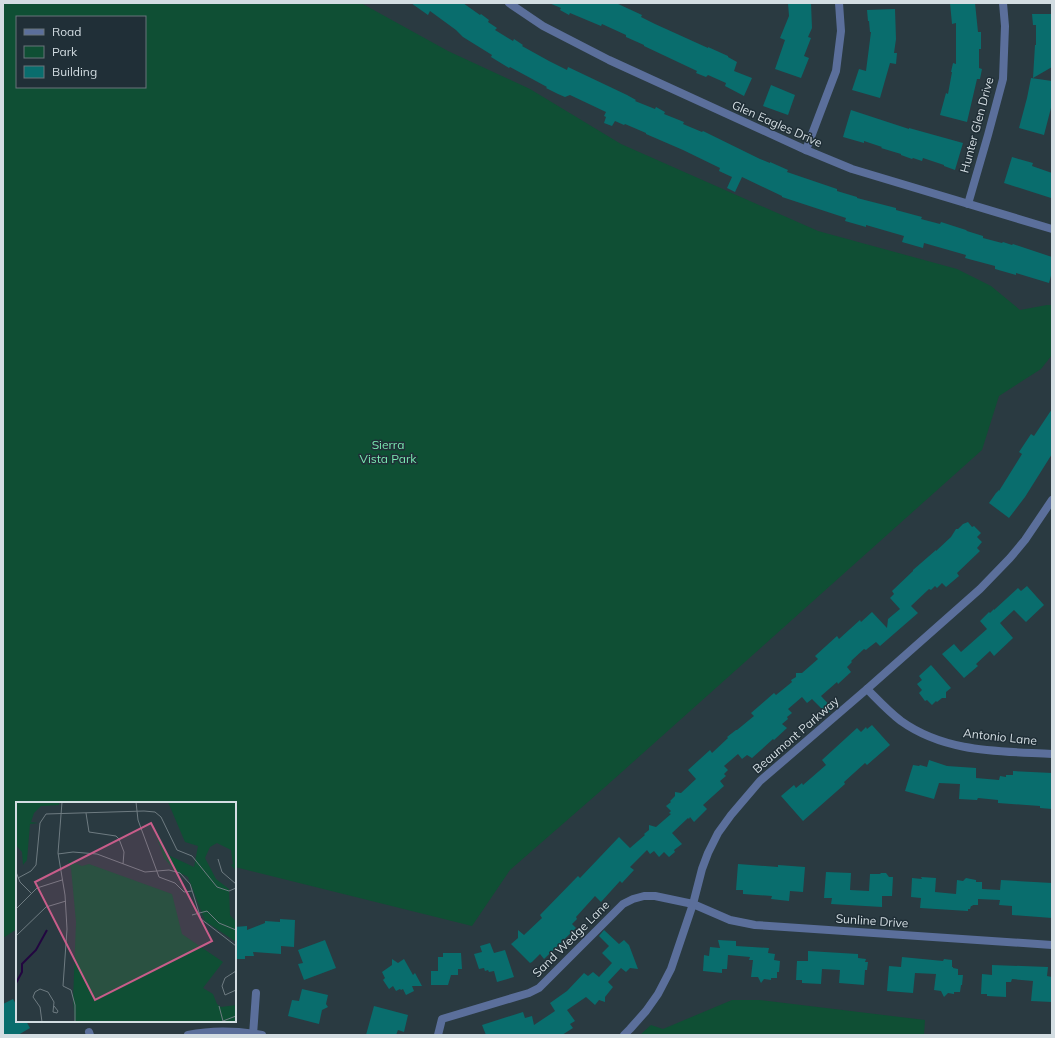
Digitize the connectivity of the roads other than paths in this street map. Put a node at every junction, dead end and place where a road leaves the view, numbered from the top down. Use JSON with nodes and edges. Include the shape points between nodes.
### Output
{"nodes":[{"id":1,"x":509,"y":3,"type":"edge"},
{"id":2,"x":838,"y":3,"type":"edge"},
{"id":3,"x":1003,"y":3,"type":"edge"},
{"id":4,"x":806,"y":150,"type":"junction"},
{"id":5,"x":968,"y":204,"type":"junction"},
{"id":6,"x":1052,"y":229,"type":"edge"},
{"id":7,"x":1052,"y":500,"type":"edge"},
{"id":8,"x":867,"y":689,"type":"junction"},
{"id":9,"x":1052,"y":754,"type":"edge"},
{"id":10,"x":694,"y":904,"type":"junction"},
{"id":11,"x":1052,"y":945,"type":"edge"},
{"id":12,"x":256,"y":993,"type":"dead end"},
{"id":13,"x":253,"y":1034,"type":"edge"},
{"id":14,"x":188,"y":1035,"type":"edge"},
{"id":15,"x":262,"y":1035,"type":"edge"},
{"id":16,"x":438,"y":1035,"type":"edge"},
{"id":17,"x":624,"y":1035,"type":"edge"}],
"edges":[{"from":1,"to":4,"type":"street","name":"Glen Eagles Drive","via":[[543,26],[609,60]]},
{"from":2,"to":4,"type":"street","via":[[841,31],[836,71]]},
{"from":3,"to":5,"type":"street","name":"Hunter Glen Drive","via":[[1003,78]]},
{"from":4,"to":5,"type":"street","name":"Glen Eagles Drive","via":[[852,169]]},
{"from":5,"to":6,"type":"street","name":"Glen Eagles Drive"},
{"from":7,"to":8,"type":"street","name":"Beaumont Parkway","via":[[1025,540],[996,574]]},
{"from":8,"to":9,"type":"street","name":"Antonio Lane","via":[[901,721],[941,742],[982,750]]},
{"from":8,"to":10,"type":"street","name":"Beaumont Parkway","via":[[760,781],[730,815],[708,853]]},
{"from":10,"to":11,"type":"street","name":"Sunline Drive","via":[[730,920],[755,925]]},
{"from":10,"to":16,"type":"street","name":"Sand Wedge Lane","via":[[655,896],[644,896],[623,904],[539,988],[442,1019]]},
{"from":10,"to":17,"type":"street","name":"Beaumont Parkway","via":[[671,969],[658,994]]},
{"from":12,"to":13,"type":"street"},
{"from":13,"to":14,"type":"street","via":[[209,1032]]},
{"from":13,"to":15,"type":"street"}]}
